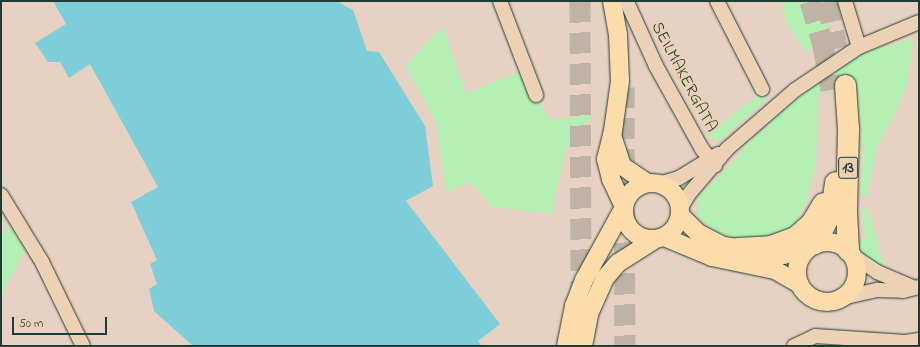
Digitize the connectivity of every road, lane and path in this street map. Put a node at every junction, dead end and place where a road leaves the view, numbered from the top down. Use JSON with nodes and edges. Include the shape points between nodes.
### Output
{"nodes":[{"id":1,"x":500,"y":1,"type":"edge"},
{"id":2,"x":619,"y":1,"type":"edge"},
{"id":3,"x":716,"y":1,"type":"edge"},
{"id":4,"x":845,"y":1,"type":"edge"},
{"id":5,"x":919,"y":22,"type":"edge"},
{"id":6,"x":859,"y":47,"type":"junction"},
{"id":7,"x":762,"y":89,"type":"dead end"},
{"id":8,"x":536,"y":95,"type":"dead end"},
{"id":9,"x":612,"y":134,"type":"junction"},
{"id":10,"x":712,"y":161,"type":"junction"},
{"id":11,"x":835,"y":173,"type":"junction"},
{"id":12,"x":652,"y":183,"type":"junction"},
{"id":13,"x":1,"y":194,"type":"edge"},
{"id":14,"x":623,"y":207,"type":"junction"},
{"id":15,"x":680,"y":212,"type":"junction"},
{"id":16,"x":659,"y":238,"type":"junction"},
{"id":17,"x":811,"y":246,"type":"junction"},
{"id":18,"x":737,"y":248,"type":"junction"},
{"id":19,"x":850,"y":253,"type":"junction"},
{"id":20,"x":798,"y":284,"type":"junction"},
{"id":21,"x":916,"y":287,"type":"edge"},
{"id":22,"x":842,"y":298,"type":"junction"},
{"id":23,"x":919,"y":340,"type":"edge"},
{"id":24,"x":83,"y":346,"type":"edge"},
{"id":25,"x":566,"y":346,"type":"edge"},
{"id":26,"x":583,"y":346,"type":"edge"},
{"id":27,"x":794,"y":346,"type":"edge"}],
"edges":[{"from":1,"to":8,"type":"street"},
{"from":2,"to":9,"type":"main road","via":[[620,65]]},
{"from":2,"to":10,"type":"street","name":"SEILMAKERGATA"},
{"from":3,"to":7,"type":"street"},
{"from":4,"to":6,"type":"street"},
{"from":5,"to":6,"type":"street"},
{"from":6,"to":10,"type":"street","via":[[801,86]]},
{"from":9,"to":12,"type":"main road","via":[[622,166]]},
{"from":9,"to":14,"type":"main road","via":[[606,165]]},
{"from":10,"to":12,"type":"street","via":[[679,178]]},
{"from":10,"to":15,"type":"street"},
{"from":11,"to":17,"type":"highway","number":"13","via":[[831,211]]},
{"from":11,"to":18,"type":"highway","number":"13","via":[[818,214],[804,230],[785,242],[770,246]]},
{"from":11,"to":19,"type":"highway","number":"13","via":[[838,87],[848,129],[846,211]]},
{"from":12,"to":14,"type":"main road","via":[[630,192]]},
{"from":12,"to":15,"type":"main road","via":[[673,193]]},
{"from":13,"to":24,"type":"street","via":[[42,262]]},
{"from":14,"to":16,"type":"main road","via":[[624,219],[632,232],[644,239]]},
{"from":14,"to":25,"type":"main road","via":[[584,280],[574,306]]},
{"from":15,"to":16,"type":"main road","via":[[676,227]]},
{"from":15,"to":18,"type":"main road","via":[[705,238]]},
{"from":16,"to":20,"type":"main road","via":[[712,256],[774,270]]},
{"from":16,"to":26,"type":"main road","via":[[618,263],[605,278],[589,314]]},
{"from":17,"to":18,"type":"main road","via":[[783,255]]},
{"from":17,"to":19,"type":"main road","via":[[833,242]]},
{"from":17,"to":20,"type":"main road","via":[[797,264]]},
{"from":19,"to":21,"type":"street","via":[[877,272]]},
{"from":19,"to":22,"type":"main road","via":[[856,264],[856,279],[850,292]]},
{"from":20,"to":22,"type":"main road","via":[[804,293],[817,301],[833,302]]},
{"from":21,"to":22,"type":"street","via":[[903,291],[878,290]]},
{"from":23,"to":27,"type":"street","via":[[905,342],[816,336]]}]}
